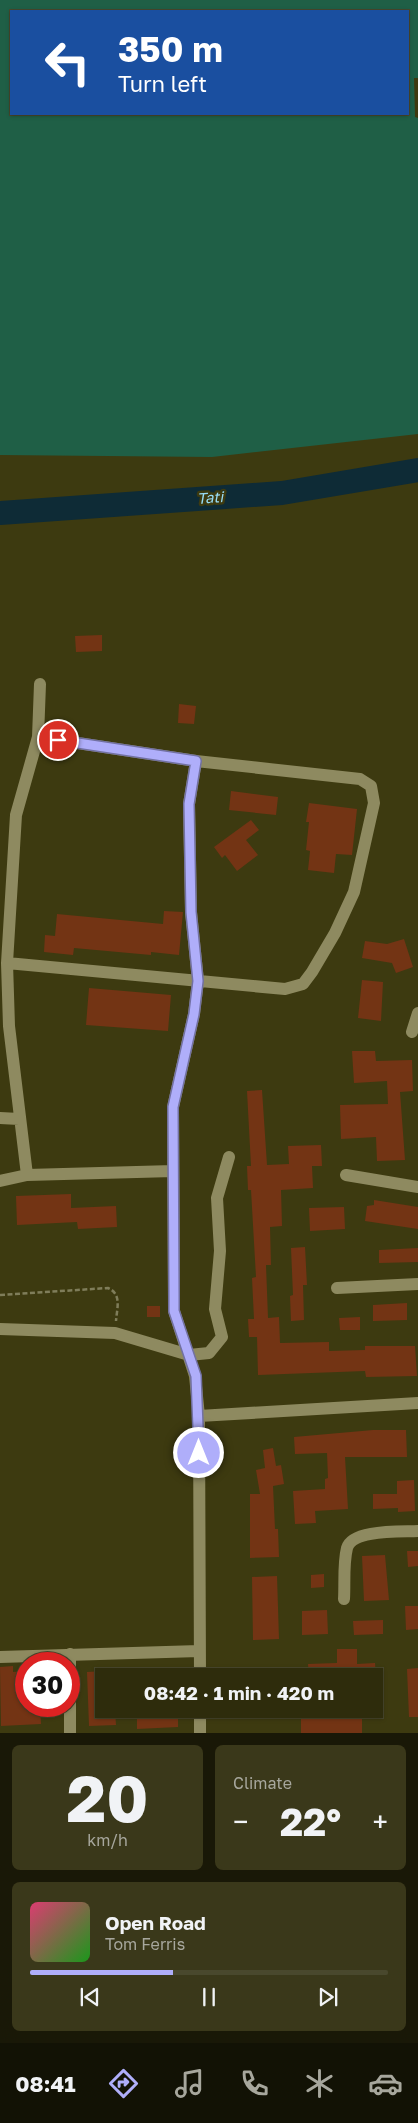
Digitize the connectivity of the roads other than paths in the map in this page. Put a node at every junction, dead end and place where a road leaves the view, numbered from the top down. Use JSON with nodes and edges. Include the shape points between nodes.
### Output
{"nodes":[{"id":1,"x":40,"y":684,"type":"dead end"},
{"id":2,"x":38,"y":737,"type":"junction"},
{"id":3,"x":196,"y":761,"type":"junction"},
{"id":4,"x":8,"y":963,"type":"junction"},
{"id":5,"x":198,"y":981,"type":"junction"},
{"id":6,"x":418,"y":1013,"type":"edge"},
{"id":7,"x":412,"y":1032,"type":"dead end"},
{"id":8,"x":0,"y":1118,"type":"edge"},
{"id":9,"x":19,"y":1119,"type":"junction"},
{"id":10,"x":228,"y":1157,"type":"dead end"},
{"id":11,"x":173,"y":1171,"type":"junction"},
{"id":12,"x":27,"y":1175,"type":"junction"},
{"id":13,"x":346,"y":1175,"type":"dead end"},
{"id":14,"x":0,"y":1180,"type":"edge"},
{"id":15,"x":418,"y":1187,"type":"edge"},
{"id":16,"x":418,"y":1284,"type":"edge"},
{"id":17,"x":337,"y":1288,"type":"dead end"},
{"id":18,"x":0,"y":1329,"type":"edge"},
{"id":19,"x":189,"y":1355,"type":"junction"},
{"id":20,"x":418,"y":1403,"type":"edge"},
{"id":21,"x":199,"y":1416,"type":"junction"},
{"id":22,"x":418,"y":1531,"type":"edge"},
{"id":23,"x":344,"y":1598,"type":"dead end"},
{"id":24,"x":199,"y":1651,"type":"junction"},
{"id":25,"x":80,"y":1654,"type":"edge"},
{"id":26,"x":15,"y":1656,"type":"edge"},
{"id":27,"x":0,"y":1657,"type":"edge"},
{"id":28,"x":200,"y":1668,"type":"edge"},
{"id":29,"x":70,"y":1717,"type":"edge"},
{"id":30,"x":200,"y":1718,"type":"edge"},
{"id":31,"x":70,"y":1733,"type":"edge"},
{"id":32,"x":200,"y":1733,"type":"edge"}],
"edges":[{"from":1,"to":2,"type":"street"},
{"from":2,"to":3,"type":"street"},
{"from":2,"to":4,"type":"street","via":[[16,815]]},
{"from":3,"to":5,"type":"street","via":[[189,804],[191,912]]},
{"from":3,"to":5,"type":"street","via":[[360,779],[371,786],[374,803],[354,892],[335,933],[302,984],[285,989]]},
{"from":4,"to":5,"type":"street"},
{"from":4,"to":9,"type":"street","via":[[9,1026]]},
{"from":5,"to":11,"type":"street","via":[[173,1107]]},
{"from":6,"to":7,"type":"street"},
{"from":8,"to":9,"type":"street"},
{"from":9,"to":12,"type":"street"},
{"from":10,"to":19,"type":"street","via":[[217,1198],[220,1251],[215,1308],[222,1337],[209,1353]]},
{"from":11,"to":12,"type":"street"},
{"from":11,"to":19,"type":"street","via":[[174,1311]]},
{"from":12,"to":14,"type":"street"},
{"from":13,"to":15,"type":"street"},
{"from":16,"to":17,"type":"street"},
{"from":18,"to":19,"type":"street","via":[[115,1333]]},
{"from":19,"to":21,"type":"street","via":[[196,1376]]},
{"from":20,"to":21,"type":"street"},
{"from":21,"to":24,"type":"street"},
{"from":22,"to":23,"type":"street","via":[[367,1534],[353,1539],[347,1547]]},
{"from":24,"to":25,"type":"street"},
{"from":24,"to":28,"type":"street"},
{"from":26,"to":27,"type":"street"},
{"from":29,"to":31,"type":"street"},
{"from":30,"to":32,"type":"street"}]}
